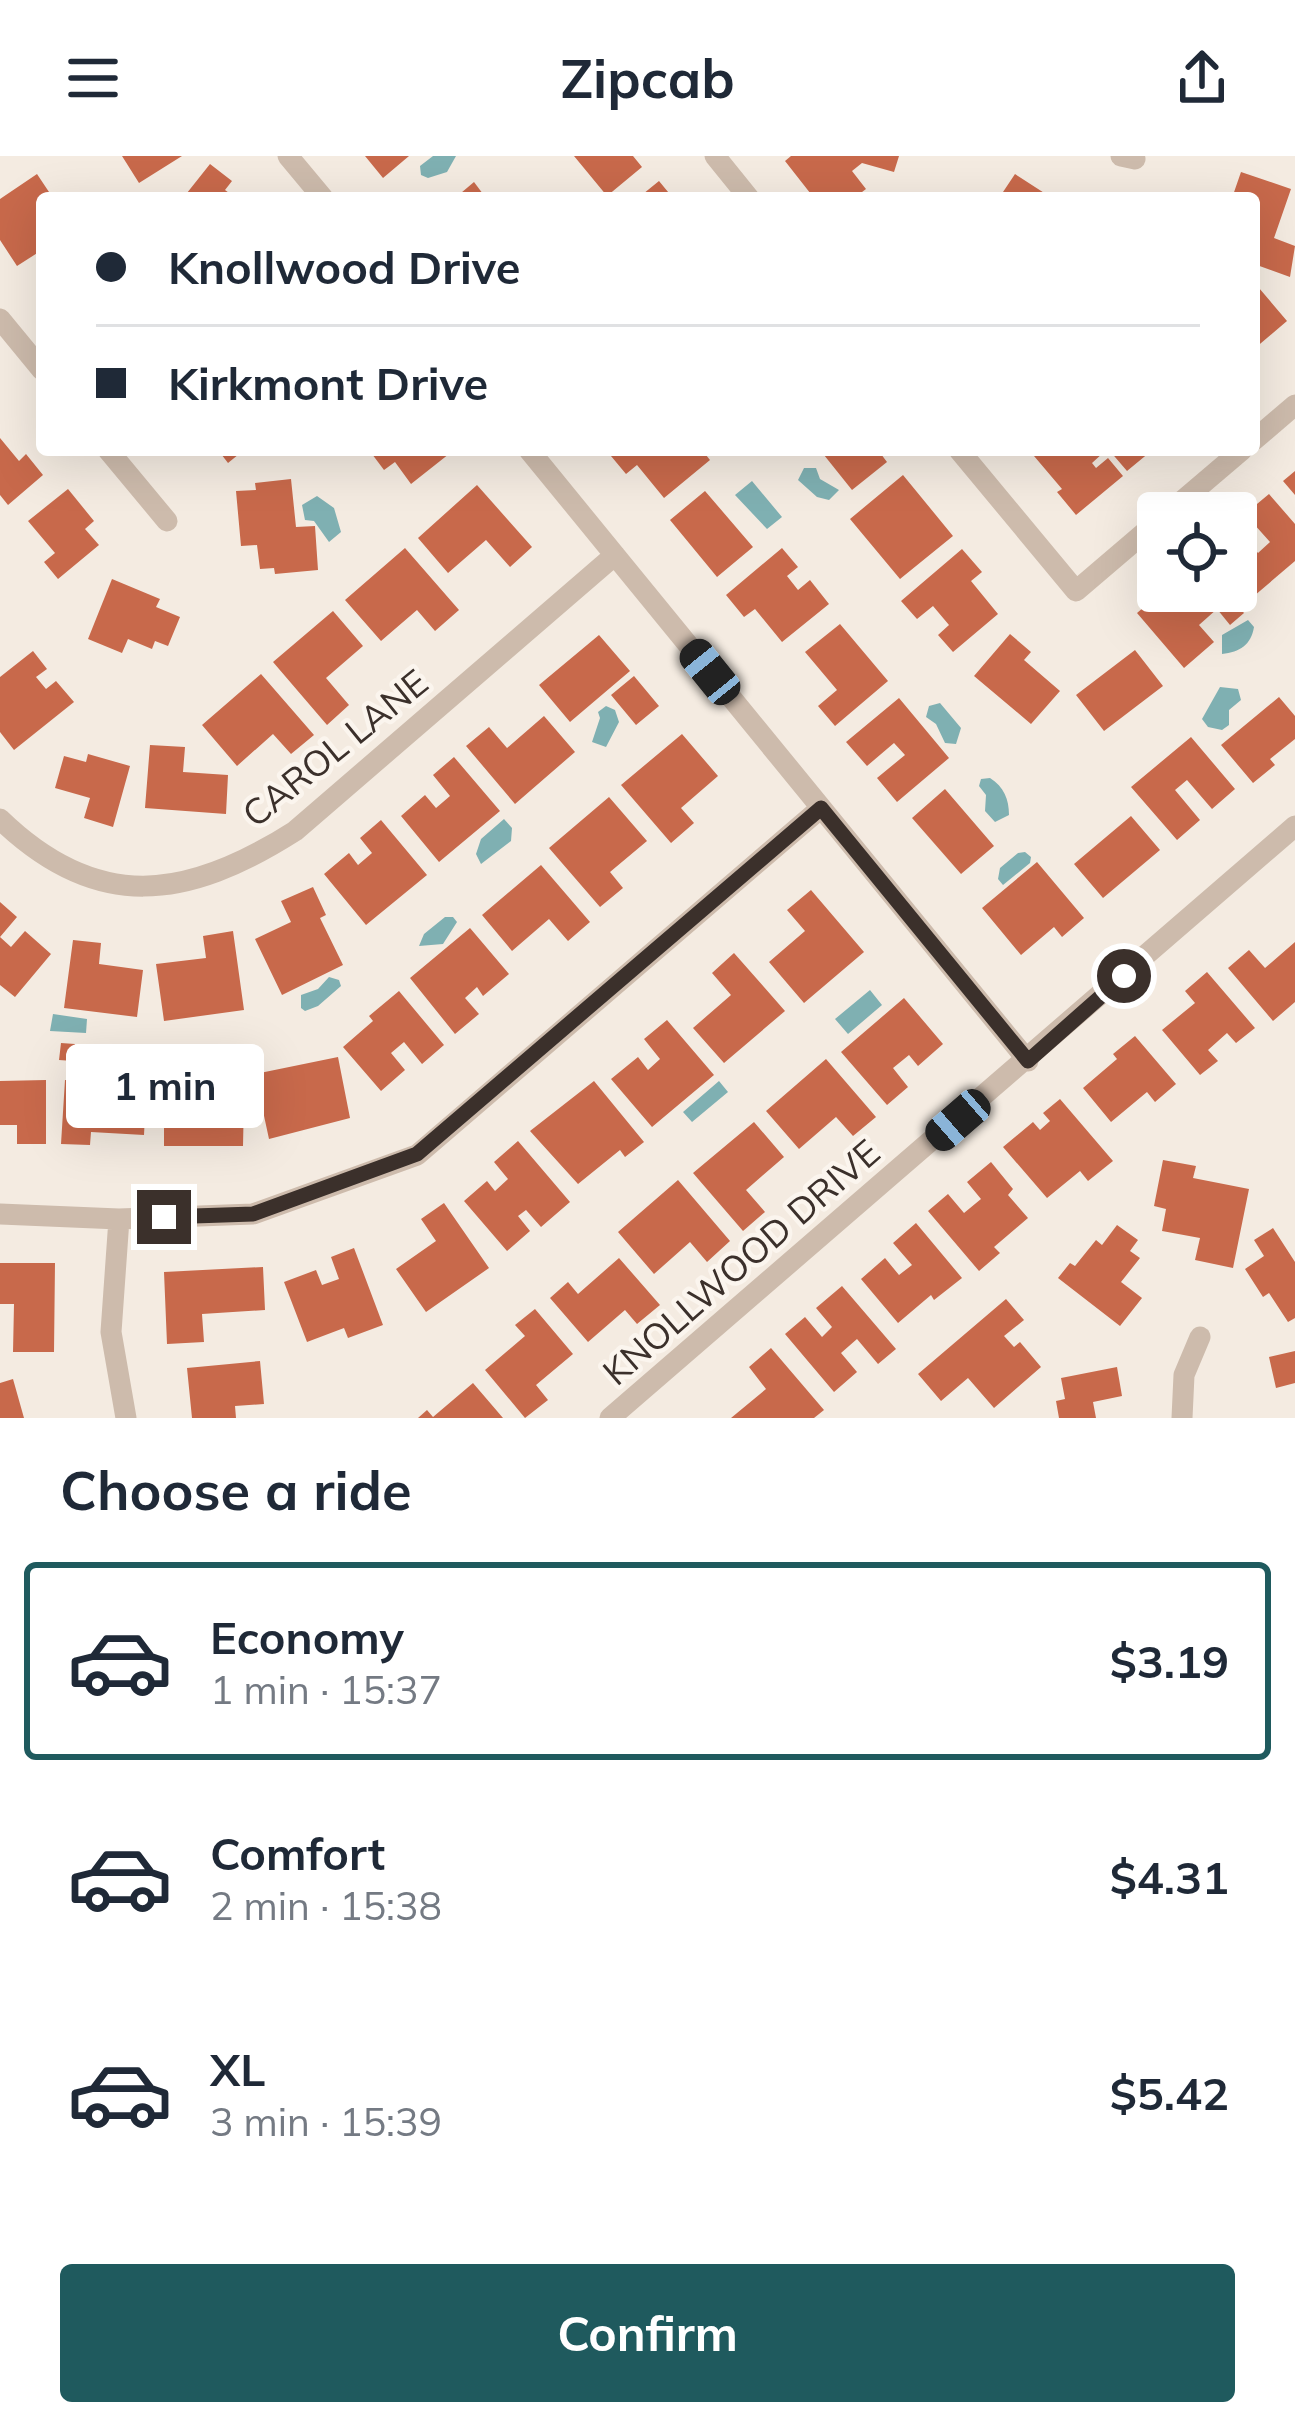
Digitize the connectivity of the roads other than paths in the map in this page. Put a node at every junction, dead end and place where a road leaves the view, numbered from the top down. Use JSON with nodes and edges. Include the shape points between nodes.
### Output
{"nodes":[{"id":1,"x":288,"y":156,"type":"edge"},
{"id":2,"x":715,"y":156,"type":"edge"},
{"id":3,"x":317,"y":192,"type":"edge"},
{"id":4,"x":744,"y":192,"type":"edge"},
{"id":5,"x":0,"y":319,"type":"edge"},
{"id":6,"x":36,"y":363,"type":"edge"},
{"id":7,"x":1295,"y":405,"type":"edge"},
{"id":8,"x":1260,"y":435,"type":"edge"},
{"id":9,"x":113,"y":456,"type":"edge"},
{"id":10,"x":534,"y":456,"type":"edge"},
{"id":11,"x":964,"y":456,"type":"edge"},
{"id":12,"x":1235,"y":456,"type":"edge"},
{"id":13,"x":1193,"y":492,"type":"edge"},
{"id":14,"x":167,"y":521,"type":"dead end"},
{"id":15,"x":1137,"y":539,"type":"edge"},
{"id":16,"x":615,"y":555,"type":"junction"},
{"id":17,"x":821,"y":808,"type":"junction"},
{"id":18,"x":0,"y":819,"type":"edge"},
{"id":19,"x":1292,"y":835,"type":"edge"},
{"id":20,"x":1028,"y":1061,"type":"junction"},
{"id":21,"x":0,"y":1214,"type":"edge"},
{"id":22,"x":119,"y":1219,"type":"junction"},
{"id":23,"x":1200,"y":1337,"type":"dead end"},
{"id":24,"x":126,"y":1418,"type":"edge"},
{"id":25,"x":610,"y":1418,"type":"edge"},
{"id":26,"x":1182,"y":1418,"type":"edge"}],
"edges":[{"from":1,"to":3,"type":"street"},
{"from":2,"to":4,"type":"street"},
{"from":5,"to":6,"type":"street"},
{"from":7,"to":8,"type":"street"},
{"from":9,"to":14,"type":"street"},
{"from":10,"to":16,"type":"street"},
{"from":11,"to":15,"type":"street","via":[[1076,591]]},
{"from":12,"to":13,"type":"street"},
{"from":16,"to":17,"type":"street"},
{"from":16,"to":18,"type":"street","name":"CAROL LANE","via":[[295,831],[252,858],[148,889],[70,872]]},
{"from":17,"to":20,"type":"street"},
{"from":17,"to":22,"type":"street","via":[[417,1154],[253,1214]]},
{"from":19,"to":20,"type":"street","name":"KNOLLWOOD DRIVE"},
{"from":20,"to":25,"type":"street","name":"KNOLLWOOD DRIVE"},
{"from":21,"to":22,"type":"street"},
{"from":22,"to":24,"type":"street","via":[[111,1332]]},
{"from":23,"to":26,"type":"street","via":[[1184,1375]]}]}
